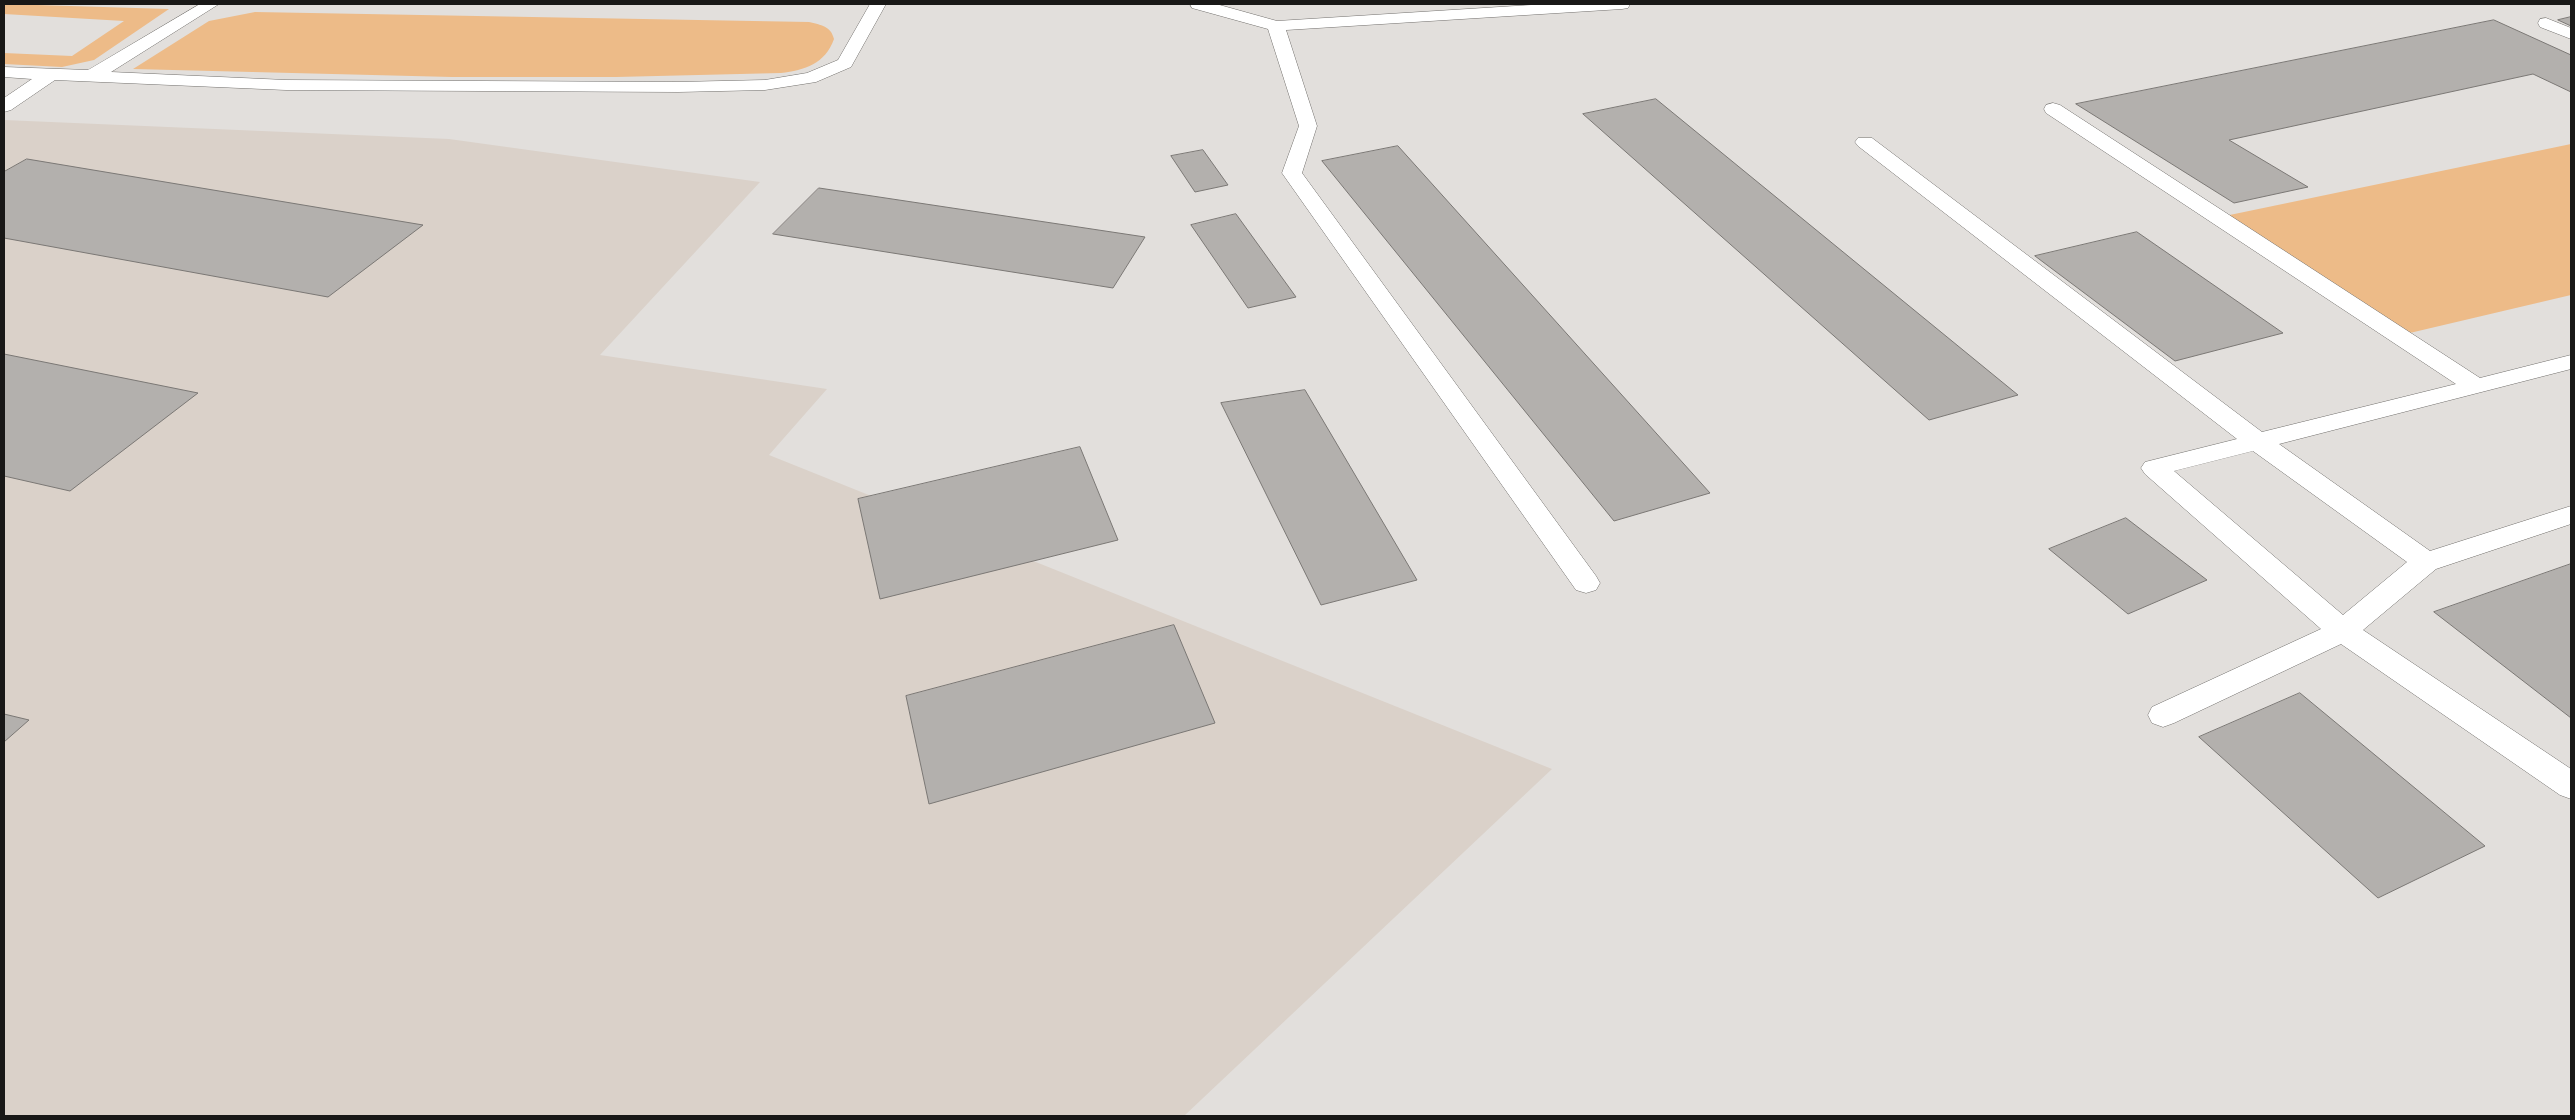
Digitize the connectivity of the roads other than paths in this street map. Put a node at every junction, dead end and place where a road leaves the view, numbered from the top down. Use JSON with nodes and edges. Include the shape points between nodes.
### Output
{"nodes":[{"id":1,"x":211,"y":4,"type":"edge"},
{"id":2,"x":878,"y":4,"type":"edge"},
{"id":3,"x":1198,"y":4,"type":"edge"},
{"id":4,"x":1622,"y":4,"type":"edge"},
{"id":5,"x":2546,"y":22,"type":"dead end"},
{"id":6,"x":1276,"y":26,"type":"junction"},
{"id":7,"x":2571,"y":34,"type":"edge"},
{"id":8,"x":4,"y":72,"type":"edge"},
{"id":9,"x":51,"y":74,"type":"junction"},
{"id":10,"x":91,"y":76,"type":"junction"},
{"id":11,"x":4,"y":106,"type":"edge"},
{"id":12,"x":2053,"y":109,"type":"dead end"},
{"id":13,"x":1864,"y":142,"type":"dead end"},
{"id":14,"x":2571,"y":362,"type":"edge"},
{"id":15,"x":2476,"y":386,"type":"junction"},
{"id":16,"x":2258,"y":442,"type":"junction"},
{"id":17,"x":2571,"y":515,"type":"edge"},
{"id":18,"x":2426,"y":562,"type":"junction"},
{"id":19,"x":1586,"y":583,"type":"dead end"},
{"id":20,"x":2343,"y":631,"type":"junction"},
{"id":21,"x":2163,"y":715,"type":"dead end"},
{"id":22,"x":2571,"y":786,"type":"edge"}],
"edges":[{"from":1,"to":10,"type":"lane"},
{"from":2,"to":10,"type":"lane","via":[[845,63],[810,78],[765,84],[678,87],[286,85]]},
{"from":3,"to":6,"type":"lane"},
{"from":4,"to":6,"type":"lane"},
{"from":5,"to":7,"type":"lane"},
{"from":6,"to":19,"type":"lane","via":[[1308,126],[1292,173]]},
{"from":8,"to":9,"type":"lane"},
{"from":9,"to":10,"type":"lane"},
{"from":9,"to":11,"type":"lane"},
{"from":12,"to":15,"type":"lane"},
{"from":13,"to":16,"type":"lane"},
{"from":14,"to":15,"type":"lane"},
{"from":15,"to":16,"type":"lane"},
{"from":16,"to":18,"type":"lane"},
{"from":16,"to":20,"type":"lane","via":[[2154,468]]},
{"from":17,"to":18,"type":"lane"},
{"from":18,"to":20,"type":"lane"},
{"from":20,"to":21,"type":"lane"},
{"from":20,"to":22,"type":"lane"}]}
